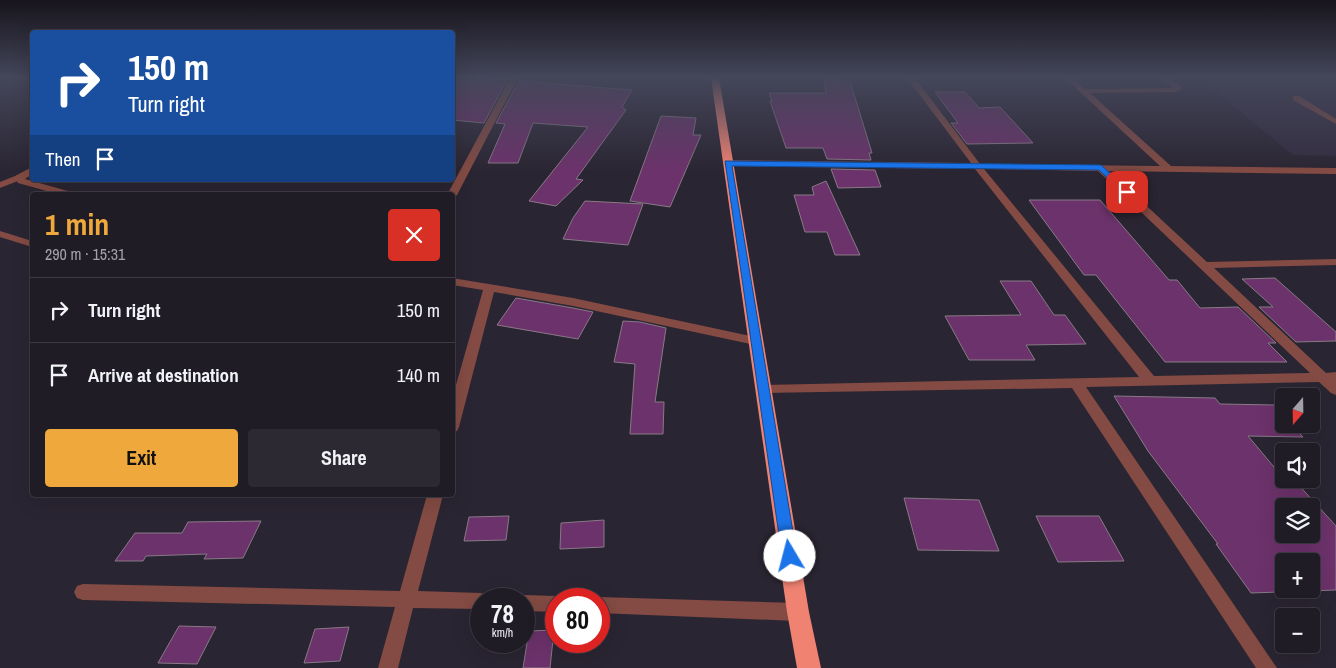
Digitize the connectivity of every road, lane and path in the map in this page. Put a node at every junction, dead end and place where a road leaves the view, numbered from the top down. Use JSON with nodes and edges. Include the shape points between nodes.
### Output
{"nodes":[{"id":1,"x":497,"y":109,"type":"edge"},
{"id":2,"x":720,"y":109,"type":"edge"},
{"id":3,"x":934,"y":109,"type":"edge"},
{"id":4,"x":1104,"y":109,"type":"edge"},
{"id":5,"x":1315,"y":109,"type":"edge"},
{"id":6,"x":1336,"y":122,"type":"edge"},
{"id":7,"x":728,"y":163,"type":"junction"},
{"id":8,"x":977,"y":166,"type":"junction"},
{"id":9,"x":1101,"y":168,"type":"junction"},
{"id":10,"x":1169,"y":169,"type":"junction"},
{"id":11,"x":30,"y":171,"type":"edge"},
{"id":12,"x":1336,"y":171,"type":"edge"},
{"id":13,"x":20,"y":177,"type":"junction"},
{"id":14,"x":0,"y":185,"type":"edge"},
{"id":15,"x":61,"y":192,"type":"edge"},
{"id":16,"x":454,"y":192,"type":"edge"},
{"id":17,"x":0,"y":234,"type":"edge"},
{"id":18,"x":30,"y":243,"type":"edge"},
{"id":19,"x":1336,"y":262,"type":"edge"},
{"id":20,"x":1204,"y":265,"type":"junction"},
{"id":21,"x":455,"y":283,"type":"edge"},
{"id":22,"x":489,"y":289,"type":"junction"},
{"id":23,"x":756,"y":341,"type":"junction"},
{"id":24,"x":1322,"y":376,"type":"junction"},
{"id":25,"x":1336,"y":377,"type":"edge"},
{"id":26,"x":1149,"y":380,"type":"junction"},
{"id":27,"x":1075,"y":382,"type":"junction"},
{"id":28,"x":764,"y":390,"type":"junction"},
{"id":29,"x":1336,"y":390,"type":"edge"},
{"id":30,"x":455,"y":416,"type":"edge"},
{"id":31,"x":433,"y":497,"type":"edge"},
{"id":32,"x":83,"y":592,"type":"dead end"},
{"id":33,"x":407,"y":599,"type":"junction"},
{"id":34,"x":470,"y":601,"type":"edge"},
{"id":35,"x":610,"y":605,"type":"edge"},
{"id":36,"x":798,"y":612,"type":"junction"},
{"id":37,"x":388,"y":668,"type":"edge"},
{"id":38,"x":809,"y":668,"type":"edge"},
{"id":39,"x":1268,"y":668,"type":"edge"}],
"edges":[{"from":1,"to":16,"type":"street"},
{"from":2,"to":7,"type":"highway"},
{"from":3,"to":8,"type":"street"},
{"from":4,"to":10,"type":"street"},
{"from":5,"to":6,"type":"street"},
{"from":7,"to":8,"type":"street"},
{"from":7,"to":23,"type":"highway"},
{"from":8,"to":9,"type":"street"},
{"from":8,"to":26,"type":"street"},
{"from":9,"to":10,"type":"street"},
{"from":9,"to":20,"type":"street"},
{"from":10,"to":12,"type":"street"},
{"from":11,"to":13,"type":"street"},
{"from":13,"to":14,"type":"street"},
{"from":13,"to":15,"type":"street","via":[[21,181]]},
{"from":17,"to":18,"type":"street"},
{"from":19,"to":20,"type":"street"},
{"from":20,"to":24,"type":"street"},
{"from":21,"to":22,"type":"street"},
{"from":22,"to":23,"type":"street","via":[[582,304]]},
{"from":22,"to":30,"type":"street"},
{"from":23,"to":28,"type":"highway"},
{"from":24,"to":25,"type":"street"},
{"from":24,"to":26,"type":"street"},
{"from":24,"to":29,"type":"street"},
{"from":26,"to":27,"type":"street"},
{"from":27,"to":28,"type":"street"},
{"from":27,"to":39,"type":"street"},
{"from":28,"to":36,"type":"highway"},
{"from":31,"to":33,"type":"street"},
{"from":32,"to":33,"type":"street"},
{"from":33,"to":34,"type":"street"},
{"from":33,"to":37,"type":"street"},
{"from":35,"to":36,"type":"street"},
{"from":36,"to":38,"type":"highway"}]}
